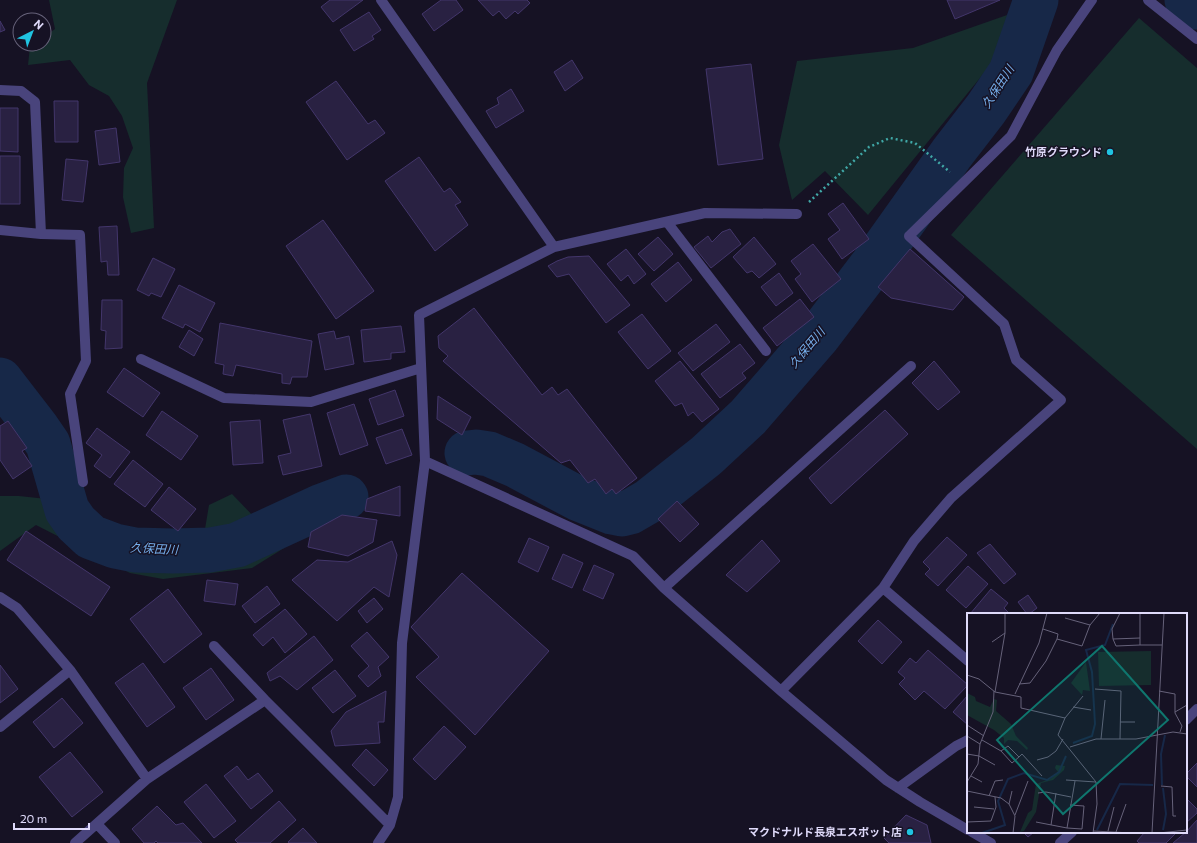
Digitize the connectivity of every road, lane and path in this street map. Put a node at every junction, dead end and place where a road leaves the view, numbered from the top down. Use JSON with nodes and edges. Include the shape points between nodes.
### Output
{"nodes":[{"id":1,"x":381,"y":0,"type":"edge"},
{"id":2,"x":1092,"y":0,"type":"edge"},
{"id":3,"x":1148,"y":0,"type":"edge"},
{"id":4,"x":1197,"y":39,"type":"edge"},
{"id":5,"x":0,"y":90,"type":"edge"},
{"id":6,"x":964,"y":184,"type":"junction"},
{"id":7,"x":797,"y":214,"type":"joint"},
{"id":8,"x":667,"y":222,"type":"junction"},
{"id":9,"x":0,"y":230,"type":"edge"},
{"id":10,"x":41,"y":234,"type":"junction"},
{"id":11,"x":554,"y":247,"type":"junction"},
{"id":12,"x":766,"y":351,"type":"dead end"},
{"id":13,"x":141,"y":359,"type":"dead end"},
{"id":14,"x":911,"y":366,"type":"dead end"},
{"id":15,"x":421,"y":368,"type":"junction"},
{"id":16,"x":425,"y":461,"type":"junction"},
{"id":17,"x":83,"y":482,"type":"dead end"},
{"id":18,"x":664,"y":588,"type":"junction"},
{"id":19,"x":883,"y":588,"type":"junction"},
{"id":20,"x":0,"y":597,"type":"edge"},
{"id":21,"x":214,"y":646,"type":"dead end"},
{"id":22,"x":967,"y":660,"type":"edge"},
{"id":23,"x":70,"y":670,"type":"junction"},
{"id":24,"x":781,"y":691,"type":"junction"},
{"id":25,"x":265,"y":700,"type":"junction"},
{"id":26,"x":1197,"y":709,"type":"edge"},
{"id":27,"x":1187,"y":719,"type":"edge"},
{"id":28,"x":0,"y":727,"type":"edge"},
{"id":29,"x":967,"y":740,"type":"edge"},
{"id":30,"x":146,"y":779,"type":"junction"},
{"id":31,"x":898,"y":788,"type":"junction"},
{"id":32,"x":97,"y":824,"type":"junction"},
{"id":33,"x":390,"y":825,"type":"junction"},
{"id":34,"x":967,"y":829,"type":"edge"},
{"id":35,"x":974,"y":833,"type":"edge"},
{"id":36,"x":1071,"y":833,"type":"edge"},
{"id":37,"x":75,"y":843,"type":"edge"},
{"id":38,"x":114,"y":843,"type":"edge"},
{"id":39,"x":378,"y":843,"type":"edge"},
{"id":40,"x":992,"y":843,"type":"edge"},
{"id":41,"x":1060,"y":843,"type":"edge"}],
"edges":[{"from":1,"to":11,"type":"street"},
{"from":2,"to":6,"type":"street","via":[[1057,50],[1011,136]]},
{"from":3,"to":4,"type":"street"},
{"from":5,"to":10,"type":"street","via":[[21,91],[35,102]]},
{"from":6,"to":7,"type":"path","via":[[915,143],[890,138],[869,147]]},
{"from":6,"to":19,"type":"street","via":[[909,236],[1004,324],[1016,360],[1061,400],[951,498],[914,541]]},
{"from":7,"to":8,"type":"street","via":[[705,213]]},
{"from":8,"to":11,"type":"street"},
{"from":8,"to":12,"type":"street"},
{"from":9,"to":10,"type":"street"},
{"from":10,"to":17,"type":"street","via":[[80,235],[86,361],[70,394]]},
{"from":11,"to":15,"type":"street","via":[[419,314]]},
{"from":13,"to":15,"type":"street","via":[[224,398],[311,402]]},
{"from":14,"to":18,"type":"street"},
{"from":15,"to":16,"type":"street"},
{"from":16,"to":18,"type":"street","via":[[633,556]]},
{"from":16,"to":33,"type":"street","via":[[402,643],[398,797]]},
{"from":18,"to":24,"type":"street"},
{"from":19,"to":22,"type":"street"},
{"from":19,"to":24,"type":"street"},
{"from":20,"to":23,"type":"street","via":[[17,608]]},
{"from":21,"to":25,"type":"street"},
{"from":23,"to":28,"type":"street"},
{"from":23,"to":30,"type":"street"},
{"from":24,"to":31,"type":"street"},
{"from":25,"to":30,"type":"street"},
{"from":25,"to":33,"type":"street"},
{"from":26,"to":27,"type":"street"},
{"from":29,"to":31,"type":"street"},
{"from":30,"to":32,"type":"street"},
{"from":31,"to":34,"type":"street"},
{"from":32,"to":37,"type":"street"},
{"from":32,"to":38,"type":"street"},
{"from":33,"to":39,"type":"street"},
{"from":35,"to":40,"type":"street"},
{"from":36,"to":41,"type":"street"}]}
